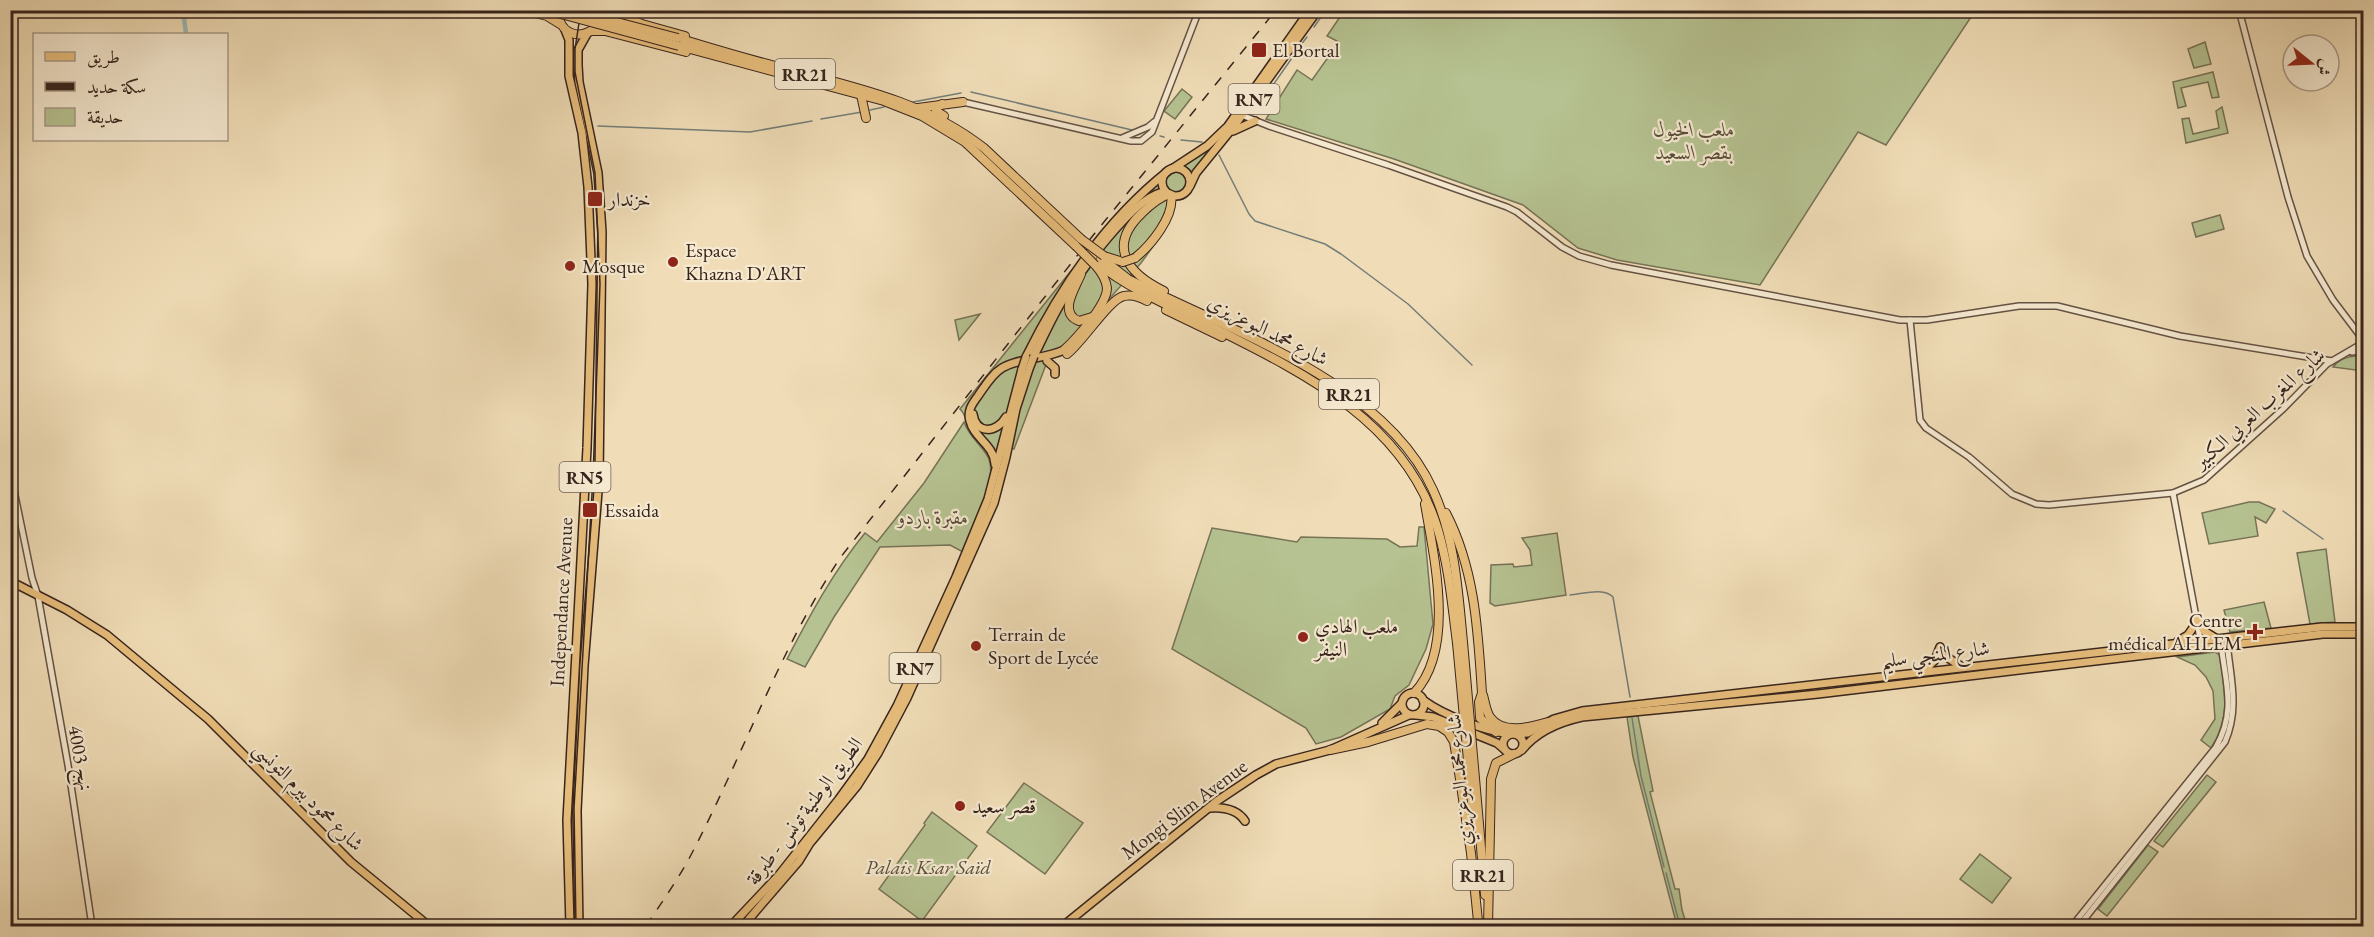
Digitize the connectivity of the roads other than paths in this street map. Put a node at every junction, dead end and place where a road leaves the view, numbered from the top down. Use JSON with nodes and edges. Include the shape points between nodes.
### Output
{"nodes":[{"id":1,"x":523,"y":10,"type":"edge"},
{"id":2,"x":546,"y":10,"type":"edge"},
{"id":3,"x":559,"y":10,"type":"edge"},
{"id":4,"x":571,"y":10,"type":"edge"},
{"id":5,"x":599,"y":10,"type":"edge"},
{"id":6,"x":606,"y":10,"type":"edge"},
{"id":7,"x":1199,"y":10,"type":"edge"},
{"id":8,"x":1310,"y":10,"type":"edge"},
{"id":9,"x":1317,"y":10,"type":"edge"},
{"id":10,"x":2239,"y":10,"type":"edge"},
{"id":11,"x":564,"y":28,"type":"junction"},
{"id":12,"x":589,"y":32,"type":"junction"},
{"id":13,"x":679,"y":42,"type":"junction"},
{"id":14,"x":759,"y":65,"type":"junction"},
{"id":15,"x":861,"y":95,"type":"junction"},
{"id":16,"x":963,"y":102,"type":"joint"},
{"id":17,"x":942,"y":104,"type":"junction"},
{"id":18,"x":918,"y":108,"type":"junction"},
{"id":19,"x":898,"y":113,"type":"dead end"},
{"id":20,"x":1239,"y":114,"type":"junction"},
{"id":21,"x":866,"y":118,"type":"dead end"},
{"id":22,"x":1157,"y":119,"type":"junction"},
{"id":23,"x":1255,"y":121,"type":"junction"},
{"id":24,"x":936,"y":123,"type":"junction"},
{"id":25,"x":969,"y":136,"type":"junction"},
{"id":26,"x":1226,"y":136,"type":"junction"},
{"id":27,"x":1121,"y":138,"type":"junction"},
{"id":28,"x":1170,"y":170,"type":"junction"},
{"id":29,"x":1190,"y":186,"type":"junction"},
{"id":30,"x":1169,"y":194,"type":"junction"},
{"id":31,"x":1078,"y":242,"type":"junction"},
{"id":32,"x":1099,"y":261,"type":"junction"},
{"id":33,"x":1080,"y":274,"type":"junction"},
{"id":34,"x":1093,"y":316,"type":"junction"},
{"id":35,"x":1910,"y":320,"type":"junction"},
{"id":36,"x":2363,"y":345,"type":"edge"},
{"id":37,"x":1274,"y":350,"type":"junction"},
{"id":38,"x":1065,"y":352,"type":"junction"},
{"id":39,"x":1270,"y":358,"type":"junction"},
{"id":40,"x":2332,"y":361,"type":"junction"},
{"id":41,"x":1047,"y":362,"type":"junction"},
{"id":42,"x":1025,"y":369,"type":"junction"},
{"id":43,"x":1055,"y":374,"type":"dead end"},
{"id":44,"x":1010,"y":409,"type":"junction"},
{"id":45,"x":10,"y":471,"type":"edge"},
{"id":46,"x":994,"y":477,"type":"junction"},
{"id":47,"x":1433,"y":489,"type":"junction"},
{"id":48,"x":2173,"y":493,"type":"junction"},
{"id":49,"x":1423,"y":494,"type":"junction"},
{"id":50,"x":10,"y":581,"type":"edge"},
{"id":51,"x":38,"y":596,"type":"junction"},
{"id":52,"x":2197,"y":620,"type":"junction"},
{"id":53,"x":2364,"y":627,"type":"edge"},
{"id":54,"x":2364,"y":634,"type":"edge"},
{"id":55,"x":1460,"y":642,"type":"junction"},
{"id":56,"x":2222,"y":642,"type":"junction"},
{"id":57,"x":2175,"y":643,"type":"junction"},
{"id":58,"x":2201,"y":644,"type":"junction"},
{"id":59,"x":1962,"y":667,"type":"junction"},
{"id":60,"x":1923,"y":672,"type":"junction"},
{"id":61,"x":1414,"y":693,"type":"junction"},
{"id":62,"x":1482,"y":693,"type":"junction"},
{"id":63,"x":1423,"y":700,"type":"junction"},
{"id":64,"x":1401,"y":704,"type":"junction"},
{"id":65,"x":1412,"y":715,"type":"junction"},
{"id":66,"x":1433,"y":717,"type":"junction"},
{"id":67,"x":1548,"y":722,"type":"junction"},
{"id":68,"x":1373,"y":730,"type":"junction"},
{"id":69,"x":1496,"y":732,"type":"junction"},
{"id":70,"x":1513,"y":734,"type":"junction"},
{"id":71,"x":1504,"y":749,"type":"junction"},
{"id":72,"x":1330,"y":750,"type":"junction"},
{"id":73,"x":1518,"y":752,"type":"junction"},
{"id":74,"x":1460,"y":779,"type":"junction"},
{"id":75,"x":1207,"y":809,"type":"junction"},
{"id":76,"x":1245,"y":821,"type":"dead end"},
{"id":77,"x":1477,"y":824,"type":"junction"},
{"id":78,"x":1478,"y":924,"type":"edge"},
{"id":79,"x":734,"y":926,"type":"edge"},
{"id":80,"x":92,"y":927,"type":"edge"},
{"id":81,"x":429,"y":927,"type":"edge"},
{"id":82,"x":570,"y":927,"type":"edge"},
{"id":83,"x":579,"y":927,"type":"edge"},
{"id":84,"x":743,"y":927,"type":"edge"},
{"id":85,"x":1063,"y":927,"type":"edge"},
{"id":86,"x":1488,"y":927,"type":"edge"},
{"id":87,"x":2072,"y":927,"type":"edge"},
{"id":88,"x":2079,"y":927,"type":"edge"}],
"edges":[{"from":1,"to":11,"type":"highway","via":[[552,18]]},
{"from":2,"to":13,"type":"highway","number":"RR21","bridge":true},
{"from":3,"to":11,"type":"highway","number":"RN5"},
{"from":4,"to":13,"type":"highway","number":"RR21","bridge":true},
{"from":5,"to":12,"type":"highway","number":"RN5","via":[[598,21]]},
{"from":6,"to":14,"type":"highway","number":"RR21","via":[[742,54]]},
{"from":7,"to":22,"type":"street"},
{"from":8,"to":20,"type":"main road","name":"الطريق الوطنية تونس - طبرقة","number":"RN7"},
{"from":9,"to":20,"type":"main road","name":"الطريق الوطنية تونس - طبرقة","number":"RN7"},
{"from":10,"to":36,"type":"street","via":[[2307,256]]},
{"from":11,"to":12,"type":"highway","via":[[576,35]]},
{"from":11,"to":82,"type":"main road","name":"Independance Avenue","number":"RN5","via":[[569,40],[569,76],[582,133],[592,242],[587,448],[567,820]]},
{"from":12,"to":14,"type":"highway","number":"RR21","via":[[605,31],[717,61]]},
{"from":12,"to":83,"type":"main road","name":"Independance Avenue","number":"RN5","via":[[578,50],[579,74],[598,173],[602,232],[599,479],[577,811]]},
{"from":13,"to":14,"type":"highway","number":"RR21"},
{"from":14,"to":15,"type":"highway","number":"RR21"},
{"from":14,"to":18,"type":"highway","number":"RR21","via":[[883,95]]},
{"from":15,"to":21,"type":"highway"},
{"from":15,"to":24,"type":"highway","number":"RR21"},
{"from":16,"to":17,"type":"highway"},
{"from":16,"to":27,"type":"street"},
{"from":17,"to":18,"type":"highway"},
{"from":17,"to":25,"type":"highway","via":[[937,112]]},
{"from":18,"to":25,"type":"highway","number":"RR21"},
{"from":19,"to":24,"type":"highway"},
{"from":20,"to":23,"type":"street"},
{"from":20,"to":26,"type":"main road","name":"الطريق الوطنية تونس - طبرقة","number":"RN7"},
{"from":20,"to":28,"type":"main road","name":"الطريق الوطنية تونس - طبرقة","number":"RN7","via":[[1208,146]]},
{"from":22,"to":27,"type":"street"},
{"from":22,"to":27,"type":"street","via":[[1144,140]]},
{"from":23,"to":26,"type":"main road"},
{"from":23,"to":35,"type":"street","via":[[1506,207],[1563,247],[1596,261],[1642,273]]},
{"from":24,"to":31,"type":"highway","number":"RR21","via":[[965,142]]},
{"from":25,"to":31,"type":"highway","number":"RR21"},
{"from":26,"to":29,"type":"main road","name":"الطريق الوطنية تونس - طبرقة","number":"RN7"},
{"from":28,"to":29,"type":"main road","via":[[1182,169],[1187,173]]},
{"from":28,"to":30,"type":"main road","via":[[1162,181]]},
{"from":28,"to":42,"type":"main road","name":"الطريق الوطنية تونس - طبرقة","number":"RN7","bridge":true,"via":[[1124,210],[1082,261],[1043,322],[1026,357]]},
{"from":29,"to":30,"type":"main road","number":"RN7","via":[[1184,194]]},
{"from":30,"to":32,"type":"highway","bridge":true,"via":[[1169,212],[1135,258]]},
{"from":30,"to":33,"type":"main road","name":"الطريق الوطنية تونس - طبرقة","number":"RN7","via":[[1158,192],[1150,196],[1131,213]]},
{"from":30,"to":37,"type":"highway","via":[[1148,208],[1125,233],[1124,248],[1132,267],[1147,282]]},
{"from":31,"to":32,"type":"highway","bridge":true},
{"from":31,"to":32,"type":"highway","bridge":true},
{"from":32,"to":34,"type":"highway","via":[[1106,291]]},
{"from":32,"to":37,"type":"highway","name":"شارع محمد البوعزيزي","number":"RR21"},
{"from":32,"to":39,"type":"highway","name":"شارع محمد البوعزيزي","number":"RR21","via":[[1130,286]]},
{"from":33,"to":34,"type":"highway","via":[[1069,312],[1079,321]]},
{"from":33,"to":42,"type":"main road","name":"الطريق الوطنية تونس - طبرقة","number":"RN7","bridge":true},
{"from":34,"to":38,"type":"highway"},
{"from":35,"to":40,"type":"street","via":[[2019,306],[2057,306],[2180,336]]},
{"from":35,"to":48,"type":"street","name":"شارع المغرب العربي الكبير","via":[[1920,420],[2012,494],[2049,505]]},
{"from":36,"to":40,"type":"street","name":"شارع المغرب العربي الكبير"},
{"from":37,"to":47,"type":"highway","name":"شارع محمد البوعزيزي","number":"RR21","via":[[1329,379],[1375,415],[1412,456]]},
{"from":38,"to":39,"type":"highway","via":[[1078,345],[1116,300],[1126,295]]},
{"from":38,"to":41,"type":"main road"},
{"from":38,"to":46,"type":"main road","via":[[1003,367],[973,402],[969,420],[993,454]]},
{"from":39,"to":49,"type":"highway","name":"شارع محمد البوعزيزي","number":"RR21","via":[[1324,387],[1367,419],[1402,460]]},
{"from":40,"to":48,"type":"street","name":"شارع المغرب العربي الكبير","via":[[2204,480]]},
{"from":41,"to":43,"type":"main road","via":[[1055,368]]},
{"from":41,"to":44,"type":"main road","via":[[1016,366],[1001,373],[976,404],[974,420],[984,430],[993,430]]},
{"from":42,"to":44,"type":"main road","name":"الطريق الوطنية تونس - طبرقة","number":"RN7"},
{"from":42,"to":84,"type":"main road","name":"الطريق الوطنية تونس - طبرقة","number":"RN7","via":[[994,503],[907,698],[857,786]]},
{"from":44,"to":46,"type":"main road","name":"الطريق الوطنية تونس - طبرقة","number":"RN7"},
{"from":45,"to":51,"type":"street","name":"نهج 4003"},
{"from":46,"to":79,"type":"main road","name":"الطريق الوطنية تونس - طبرقة","number":"RN7","via":[[984,511],[945,601],[873,750],[794,858]]},
{"from":47,"to":55,"type":"highway","name":"شارع محمد البوعزيزي","number":"RR21","via":[[1454,561]]},
{"from":47,"to":62,"type":"highway","via":[[1454,530],[1467,569],[1478,616]]},
{"from":48,"to":52,"type":"street"},
{"from":49,"to":55,"type":"highway","name":"شارع محمد البوعزيزي","number":"RR21","via":[[1442,544]]},
{"from":49,"to":61,"type":"highway","via":[[1437,584],[1439,626],[1425,676]]},
{"from":50,"to":51,"type":"main road","name":"شارع محمود بيرم التونسي"},
{"from":51,"to":80,"type":"street","name":"نهج 4003"},
{"from":51,"to":81,"type":"main road","name":"شارع محمود بيرم التونسي","via":[[107,634],[208,720],[351,862]]},
{"from":52,"to":56,"type":"main road","via":[[2204,631]]},
{"from":52,"to":57,"type":"main road","via":[[2188,635]]},
{"from":52,"to":58,"type":"street"},
{"from":53,"to":56,"type":"main road","name":"شارع المنجي سليم","via":[[2322,627]]},
{"from":54,"to":56,"type":"main road","name":"شارع المنجي سليم"},
{"from":55,"to":77,"type":"highway","name":"شارع محمد البوعزيزي","number":"RR21","bridge":true},
{"from":56,"to":58,"type":"main road","name":"شارع المنجي سليم"},
{"from":56,"to":87,"type":"street","via":[[2229,699],[2223,734]]},
{"from":56,"to":88,"type":"street","via":[[2234,702],[2225,741]]},
{"from":57,"to":58,"type":"main road","name":"شارع المنجي سليم"},
{"from":57,"to":59,"type":"main road","name":"شارع المنجي سليم"},
{"from":58,"to":73,"type":"main road","name":"شارع المنجي سليم","via":[[1830,693],[1582,717],[1546,730]]},
{"from":59,"to":60,"type":"main road","name":"شارع المنجي سليم"},
{"from":59,"to":60,"type":"main road","via":[[1941,651]]},
{"from":60,"to":67,"type":"main road","name":"شارع المنجي سليم","via":[[1582,711]]},
{"from":61,"to":63,"type":"main road","name":"شارع المنجي سليم"},
{"from":61,"to":64,"type":"main road","via":[[1404,697]]},
{"from":62,"to":67,"type":"highway","via":[[1490,718],[1500,725],[1525,727]]},
{"from":62,"to":69,"type":"highway","via":[[1480,718]]},
{"from":63,"to":65,"type":"main road","via":[[1424,708]]},
{"from":63,"to":69,"type":"main road","name":"شارع المنجي سليم"},
{"from":64,"to":65,"type":"main road","via":[[1403,711]]},
{"from":64,"to":68,"type":"main road"},
{"from":65,"to":66,"type":"main road"},
{"from":65,"to":68,"type":"main road"},
{"from":66,"to":71,"type":"main road","via":[[1497,742]]},
{"from":66,"to":74,"type":"highway","via":[[1454,735]]},
{"from":67,"to":70,"type":"main road","name":"شارع المنجي سليم","via":[[1528,733]]},
{"from":68,"to":72,"type":"main road","name":"Mongi Slim Avenue"},
{"from":69,"to":70,"type":"main road","name":"شارع المنجي سليم"},
{"from":70,"to":71,"type":"main road","via":[[1504,740]]},
{"from":70,"to":73,"type":"main road","via":[[1523,740]]},
{"from":71,"to":73,"type":"main road"},
{"from":72,"to":74,"type":"highway","via":[[1433,724],[1451,736]]},
{"from":72,"to":75,"type":"main road","name":"Mongi Slim Avenue","via":[[1266,768]]},
{"from":73,"to":86,"type":"highway","via":[[1496,764],[1491,779]]},
{"from":74,"to":78,"type":"highway"},
{"from":75,"to":76,"type":"main road","via":[[1234,811]]},
{"from":75,"to":85,"type":"main road","name":"Mongi Slim Avenue"},
{"from":77,"to":78,"type":"highway","name":"شارع محمد البوعزيزي","number":"RR21"},
{"from":77,"to":86,"type":"highway","name":"شارع محمد البوعزيزي","number":"RR21"}]}
